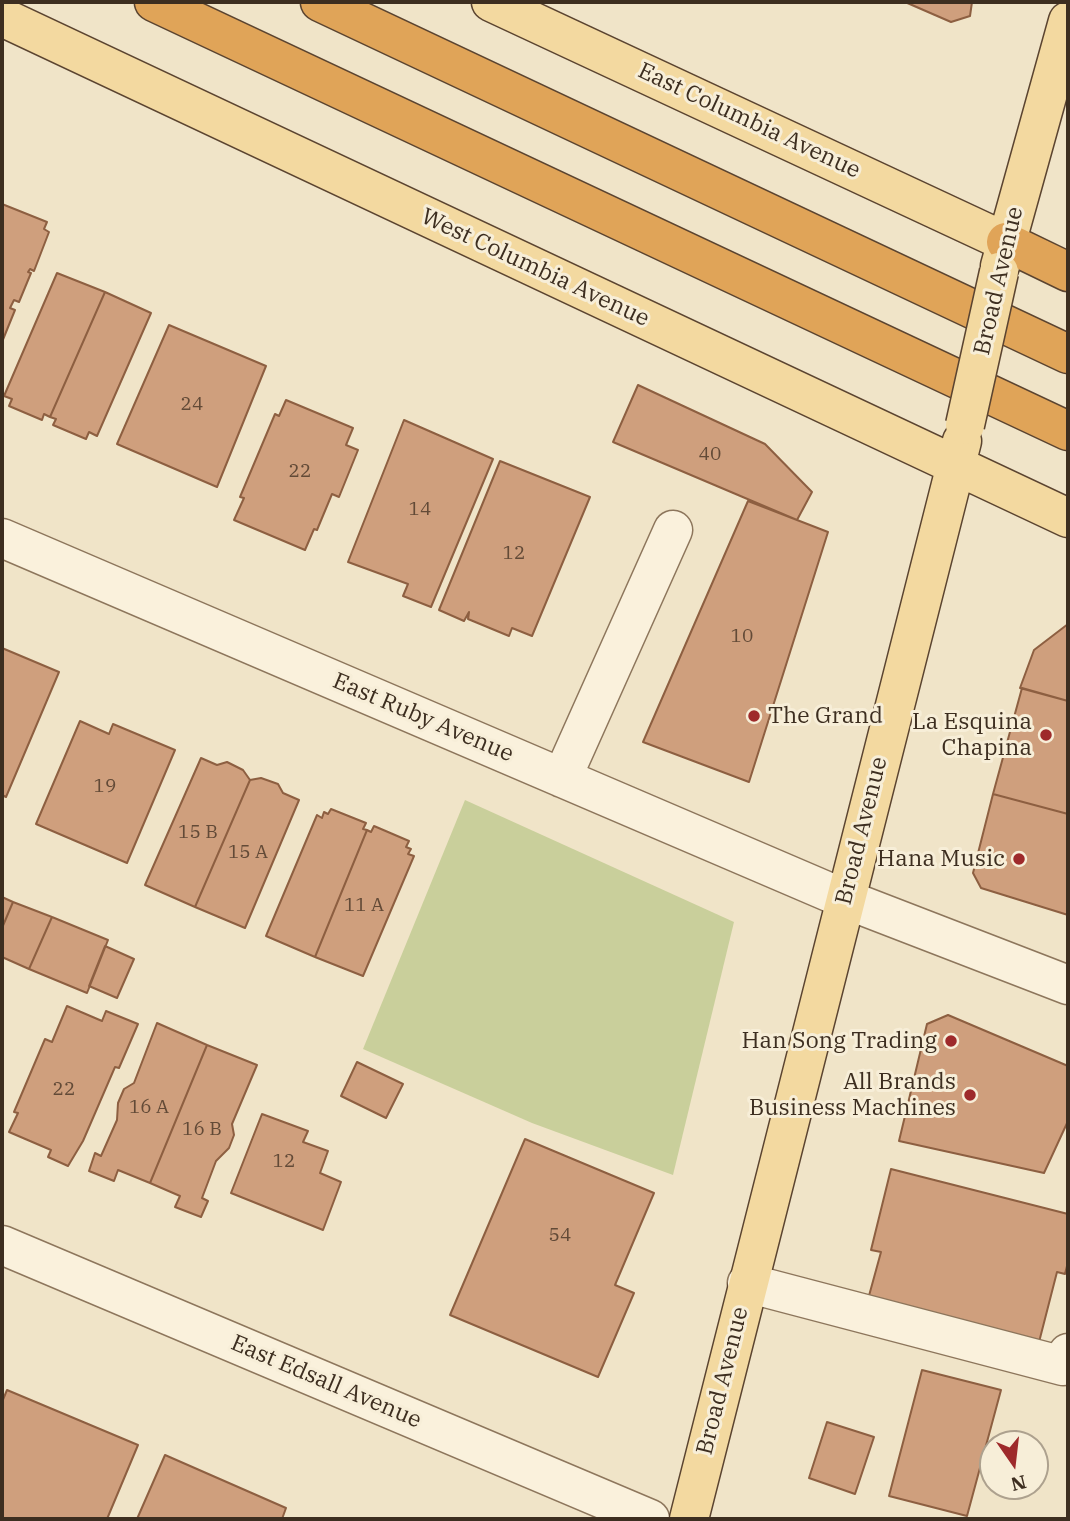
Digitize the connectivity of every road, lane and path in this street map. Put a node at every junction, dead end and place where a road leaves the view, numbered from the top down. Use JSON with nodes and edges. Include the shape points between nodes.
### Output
{"nodes":[{"id":1,"x":154,"y":2,"type":"edge"},
{"id":2,"x":320,"y":2,"type":"edge"},
{"id":3,"x":491,"y":2,"type":"edge"},
{"id":4,"x":2,"y":17,"type":"edge"},
{"id":5,"x":1068,"y":21,"type":"edge"},
{"id":6,"x":1002,"y":257,"type":"junction"},
{"id":7,"x":1068,"y":272,"type":"edge"},
{"id":8,"x":1068,"y":354,"type":"edge"},
{"id":9,"x":1068,"y":431,"type":"edge"},
{"id":10,"x":956,"y":466,"type":"junction"},
{"id":11,"x":1068,"y":518,"type":"edge"},
{"id":12,"x":673,"y":530,"type":"dead end"},
{"id":13,"x":2,"y":538,"type":"edge"},
{"id":14,"x":562,"y":778,"type":"junction"},
{"id":15,"x":845,"y":899,"type":"junction"},
{"id":16,"x":1068,"y":985,"type":"edge"},
{"id":17,"x":2,"y":1245,"type":"edge"},
{"id":18,"x":747,"y":1283,"type":"junction"},
{"id":19,"x":1068,"y":1353,"type":"edge"},
{"id":20,"x":650,"y":1519,"type":"edge"},
{"id":21,"x":688,"y":1519,"type":"edge"}],
"edges":[{"from":1,"to":9,"type":"highway"},
{"from":2,"to":8,"type":"highway"},
{"from":3,"to":6,"type":"main road","name":"East Columbia Avenue"},
{"from":4,"to":10,"type":"main road","name":"West Columbia Avenue"},
{"from":5,"to":6,"type":"main road","name":"Broad Avenue"},
{"from":6,"to":7,"type":"highway"},
{"from":6,"to":10,"type":"main road","name":"Broad Avenue","bridge":true},
{"from":10,"to":11,"type":"main road","name":"West Columbia Avenue"},
{"from":10,"to":15,"type":"main road","name":"Broad Avenue"},
{"from":12,"to":14,"type":"street"},
{"from":13,"to":14,"type":"street","name":"East Ruby Avenue"},
{"from":14,"to":15,"type":"street","name":"East Ruby Avenue"},
{"from":15,"to":16,"type":"street","name":"East Ruby Avenue"},
{"from":15,"to":18,"type":"main road","name":"Broad Avenue"},
{"from":17,"to":20,"type":"street","name":"East Edsall Avenue"},
{"from":18,"to":19,"type":"street","via":[[1063,1366]]},
{"from":18,"to":21,"type":"main road","name":"Broad Avenue"}]}
